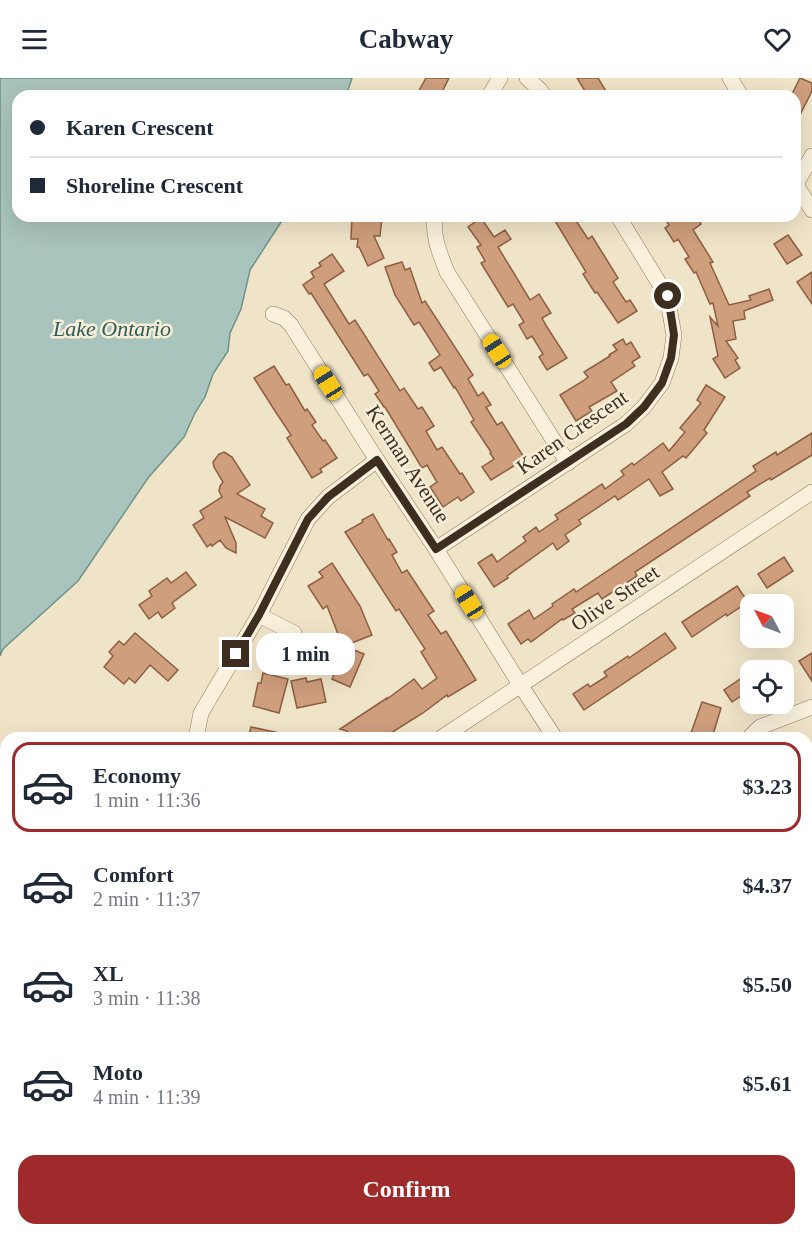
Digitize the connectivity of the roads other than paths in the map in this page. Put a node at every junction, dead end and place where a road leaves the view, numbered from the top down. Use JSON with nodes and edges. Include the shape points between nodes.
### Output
{"nodes":[{"id":1,"x":528,"y":78,"type":"edge"},
{"id":2,"x":540,"y":90,"type":"edge"},
{"id":3,"x":812,"y":156,"type":"edge"},
{"id":4,"x":801,"y":174,"type":"edge"},
{"id":5,"x":801,"y":193,"type":"edge"},
{"id":6,"x":812,"y":210,"type":"edge"},
{"id":7,"x":434,"y":222,"type":"edge"},
{"id":8,"x":622,"y":222,"type":"edge"},
{"id":9,"x":273,"y":314,"type":"dead end"},
{"id":10,"x":377,"y":460,"type":"junction"},
{"id":11,"x":568,"y":463,"type":"junction"},
{"id":12,"x":812,"y":492,"type":"edge"},
{"id":13,"x":436,"y":549,"type":"junction"},
{"id":14,"x":259,"y":615,"type":"junction"},
{"id":15,"x":294,"y":633,"type":"dead end"},
{"id":16,"x":521,"y":686,"type":"junction"},
{"id":17,"x":812,"y":707,"type":"edge"},
{"id":18,"x":197,"y":732,"type":"edge"},
{"id":19,"x":450,"y":732,"type":"edge"},
{"id":20,"x":551,"y":732,"type":"edge"},
{"id":21,"x":755,"y":732,"type":"edge"}],
"edges":[{"from":1,"to":2,"type":"street"},
{"from":3,"to":4,"type":"street"},
{"from":5,"to":6,"type":"street"},
{"from":7,"to":11,"type":"street","via":[[437,247],[447,272]]},
{"from":8,"to":11,"type":"street","name":"Karen Crescent","via":[[668,296],[674,335],[671,358],[662,383],[644,407],[626,424]]},
{"from":9,"to":10,"type":"street","name":"Kerman Avenue","via":[[291,325]]},
{"from":10,"to":13,"type":"street","name":"Kerman Avenue"},
{"from":10,"to":14,"type":"street","via":[[328,497],[308,519]]},
{"from":11,"to":13,"type":"street","name":"Karen Crescent"},
{"from":12,"to":16,"type":"street","name":"Olive Street"},
{"from":13,"to":16,"type":"street","name":"Kerman Avenue"},
{"from":14,"to":15,"type":"street"},
{"from":14,"to":18,"type":"street","via":[[201,713]]},
{"from":16,"to":19,"type":"street","name":"Olive Street"},
{"from":16,"to":20,"type":"street","name":"Kerman Avenue"},
{"from":17,"to":21,"type":"street"}]}
